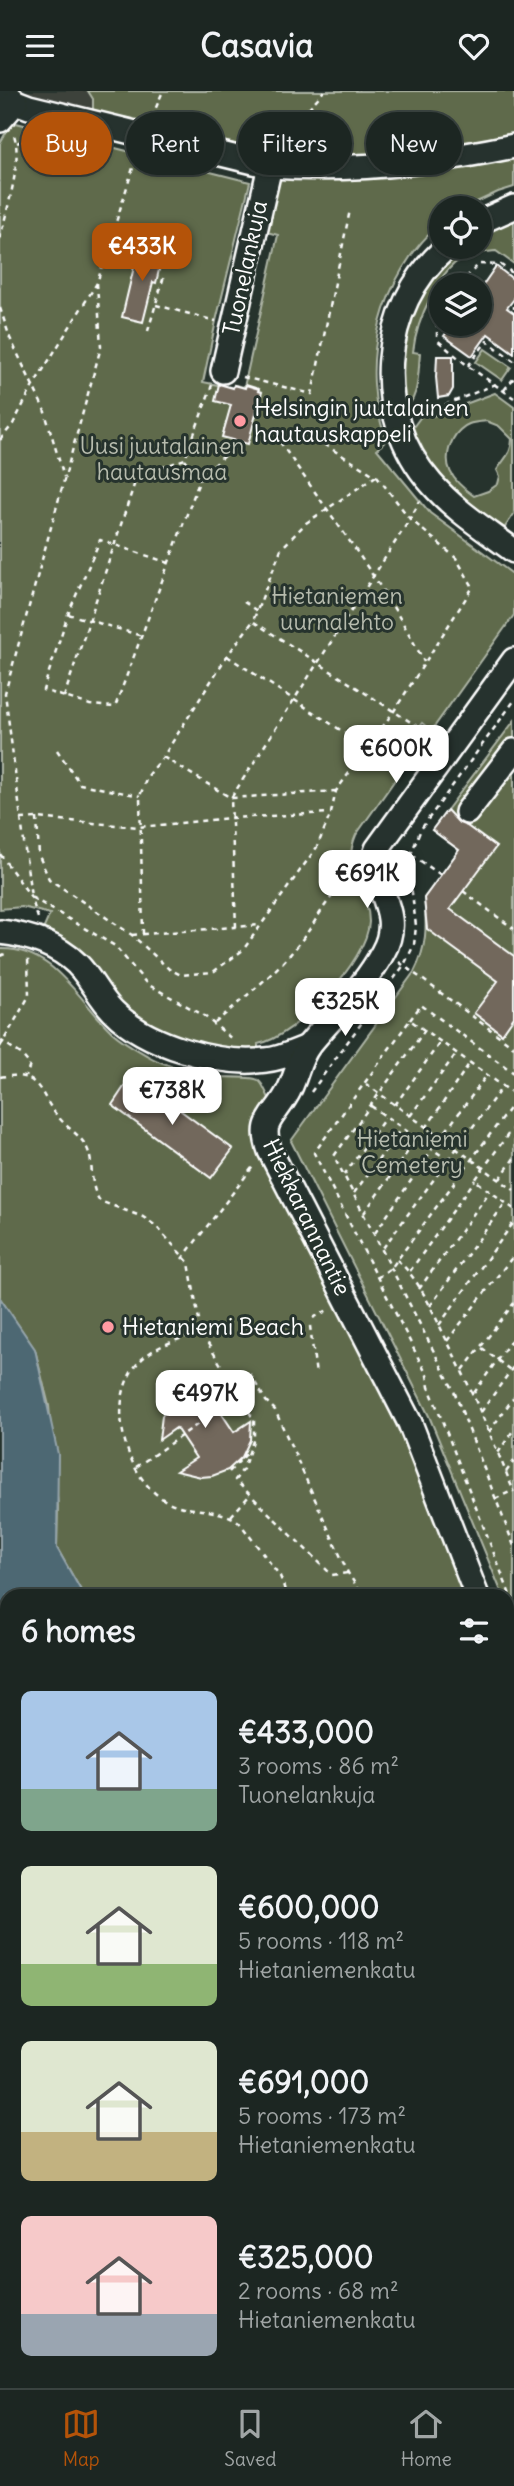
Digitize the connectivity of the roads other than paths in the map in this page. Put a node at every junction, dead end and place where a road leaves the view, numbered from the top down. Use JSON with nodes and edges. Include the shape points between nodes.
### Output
{"nodes":[{"id":1,"x":6,"y":106,"type":"edge"},
{"id":2,"x":514,"y":146,"type":"edge"},
{"id":3,"x":238,"y":158,"type":"edge"},
{"id":4,"x":352,"y":167,"type":"edge"},
{"id":5,"x":268,"y":175,"type":"edge"},
{"id":6,"x":514,"y":207,"type":"edge"},
{"id":7,"x":492,"y":217,"type":"edge"},
{"id":8,"x":436,"y":259,"type":"edge"},
{"id":9,"x":223,"y":371,"type":"road end"},
{"id":10,"x":513,"y":547,"type":"edge"},
{"id":11,"x":514,"y":660,"type":"edge"},
{"id":12,"x":514,"y":751,"type":"edge"},
{"id":13,"x":467,"y":812,"type":"dead end"},
{"id":14,"x":0,"y":932,"type":"edge"},
{"id":15,"x":307,"y":1047,"type":"junction"},
{"id":16,"x":474,"y":1589,"type":"edge"}],
"edges":[{"from":1,"to":3,"type":"street"},
{"from":2,"to":4,"type":"street","via":[[456,158]]},
{"from":5,"to":9,"type":"street","name":"Tuonelankuja"},
{"from":6,"to":7,"type":"street"},
{"from":8,"to":10,"type":"street","via":[[416,280],[399,318],[390,355],[392,410],[417,465],[431,484]]},
{"from":11,"to":15,"type":"street","via":[[377,849],[374,863],[390,912],[391,931],[384,951],[351,999]]},
{"from":12,"to":13,"type":"street"},
{"from":14,"to":15,"type":"street","via":[[36,931],[78,965],[115,1013],[169,1044],[217,1059],[263,1061]]},
{"from":15,"to":16,"type":"street","name":"Hiekkarannantie","via":[[289,1092],[264,1135],[410,1423]]}]}
